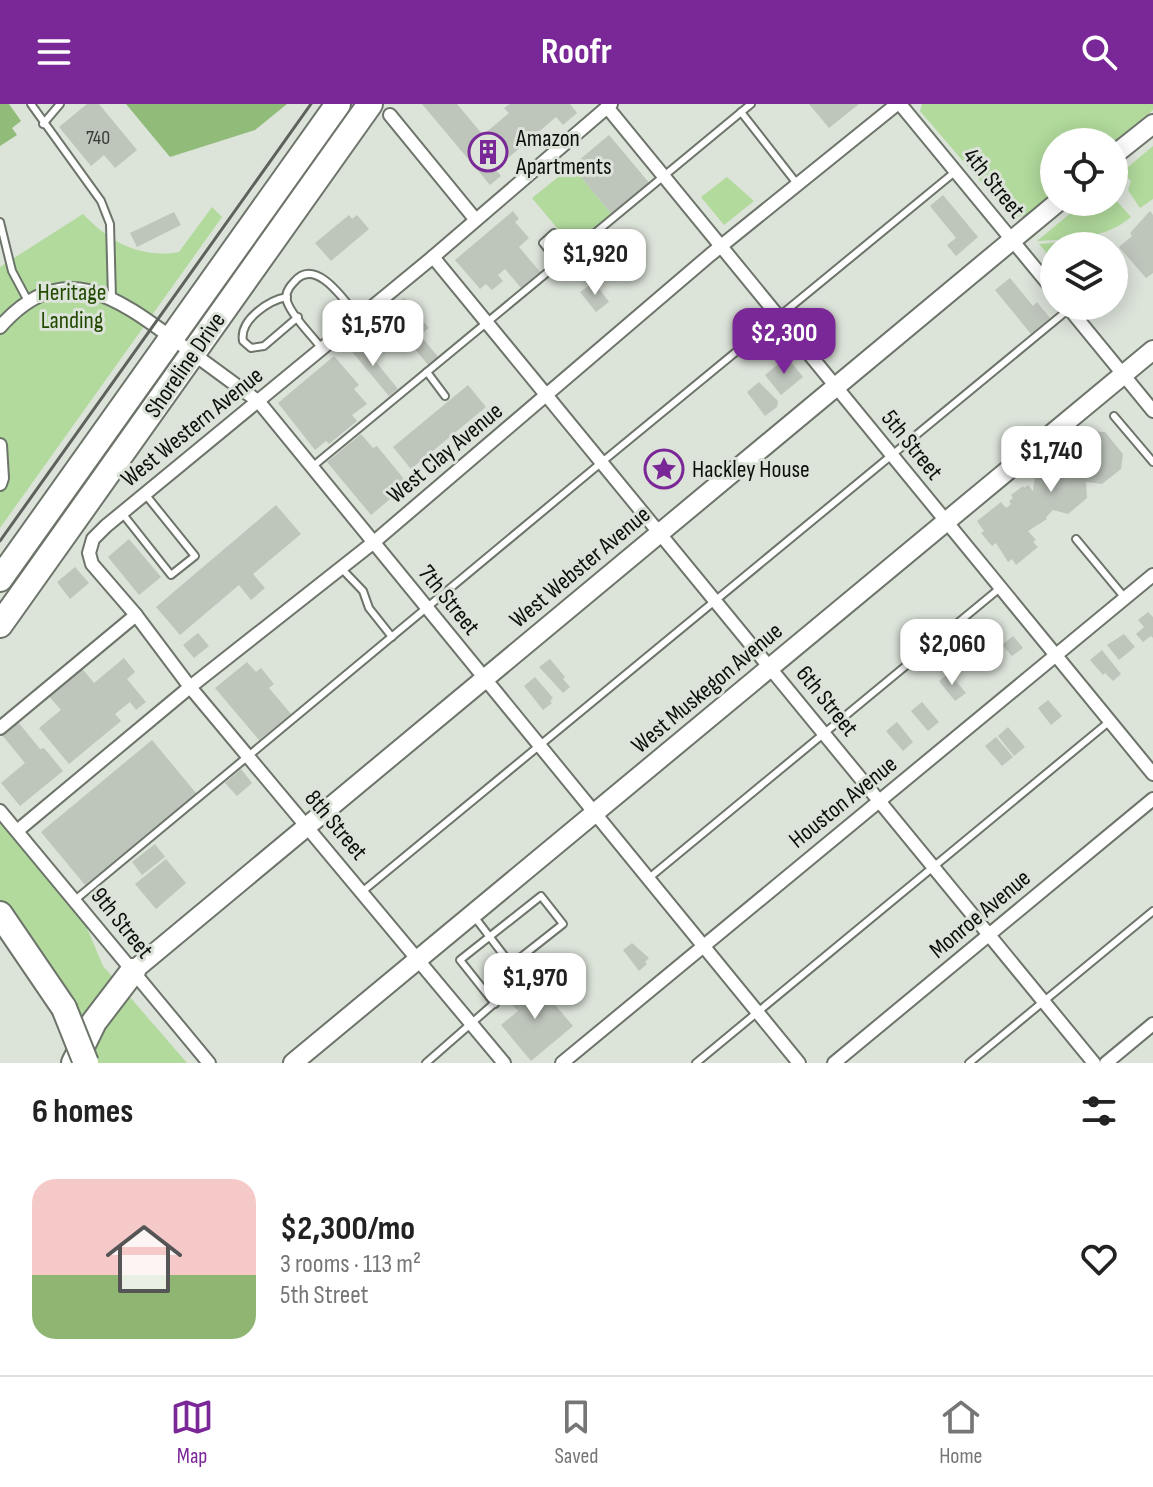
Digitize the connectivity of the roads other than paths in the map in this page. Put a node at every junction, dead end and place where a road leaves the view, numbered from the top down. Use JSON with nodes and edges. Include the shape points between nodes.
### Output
{"nodes":[{"id":1,"x":31,"y":104,"type":"edge"},
{"id":2,"x":60,"y":104,"type":"edge"},
{"id":3,"x":338,"y":104,"type":"edge"},
{"id":4,"x":751,"y":104,"type":"edge"},
{"id":5,"x":898,"y":104,"type":"edge"},
{"id":6,"x":609,"y":105,"type":"edge"},
{"id":7,"x":380,"y":110,"type":"edge"},
{"id":8,"x":741,"y":112,"type":"junction"},
{"id":9,"x":43,"y":124,"type":"junction"},
{"id":10,"x":1153,"y":124,"type":"edge"},
{"id":11,"x":1128,"y":144,"type":"edge"},
{"id":12,"x":956,"y":171,"type":"junction"},
{"id":13,"x":664,"y":177,"type":"junction"},
{"id":14,"x":798,"y":185,"type":"junction"},
{"id":15,"x":1041,"y":216,"type":"edge"},
{"id":16,"x":475,"y":219,"type":"junction"},
{"id":17,"x":0,"y":222,"type":"edge"},
{"id":18,"x":554,"y":233,"type":"dead end"},
{"id":19,"x":1012,"y":240,"type":"junction"},
{"id":20,"x":721,"y":246,"type":"junction"},
{"id":21,"x":433,"y":257,"type":"junction"},
{"id":22,"x":559,"y":263,"type":"junction"},
{"id":23,"x":1040,"y":274,"type":"edge"},
{"id":24,"x":287,"y":297,"type":"junction"},
{"id":25,"x":112,"y":298,"type":"junction"},
{"id":26,"x":28,"y":301,"type":"junction"},
{"id":27,"x":779,"y":316,"type":"junction"},
{"id":28,"x":298,"y":317,"type":"junction"},
{"id":29,"x":359,"y":318,"type":"junction"},
{"id":30,"x":1053,"y":320,"type":"edge"},
{"id":31,"x":1078,"y":320,"type":"edge"},
{"id":32,"x":487,"y":323,"type":"junction"},
{"id":33,"x":0,"y":327,"type":"edge"},
{"id":34,"x":172,"y":338,"type":"junction"},
{"id":35,"x":1008,"y":343,"type":"dead end"},
{"id":36,"x":323,"y":349,"type":"junction"},
{"id":37,"x":1153,"y":350,"type":"edge"},
{"id":38,"x":1016,"y":351,"type":"junction"},
{"id":39,"x":193,"y":353,"type":"junction"},
{"id":40,"x":427,"y":372,"type":"junction"},
{"id":41,"x":1123,"y":374,"type":"junction"},
{"id":42,"x":836,"y":387,"type":"junction"},
{"id":43,"x":445,"y":396,"type":"dead end"},
{"id":44,"x":546,"y":396,"type":"junction"},
{"id":45,"x":259,"y":402,"type":"junction"},
{"id":46,"x":1153,"y":411,"type":"edge"},
{"id":47,"x":1114,"y":416,"type":"dead end"},
{"id":48,"x":0,"y":445,"type":"edge"},
{"id":49,"x":891,"y":454,"type":"junction"},
{"id":50,"x":602,"y":462,"type":"junction"},
{"id":51,"x":1153,"y":462,"type":"edge"},
{"id":52,"x":312,"y":467,"type":"junction"},
{"id":53,"x":0,"y":484,"type":"edge"},
{"id":54,"x":145,"y":494,"type":"junction"},
{"id":55,"x":122,"y":513,"type":"junction"},
{"id":56,"x":946,"y":521,"type":"junction"},
{"id":57,"x":660,"y":532,"type":"junction"},
{"id":58,"x":1076,"y":539,"type":"dead end"},
{"id":59,"x":374,"y":542,"type":"junction"},
{"id":60,"x":341,"y":568,"type":"junction"},
{"id":61,"x":1153,"y":575,"type":"edge"},
{"id":62,"x":0,"y":579,"type":"edge"},
{"id":63,"x":1000,"y":588,"type":"junction"},
{"id":64,"x":1125,"y":598,"type":"junction"},
{"id":65,"x":716,"y":600,"type":"junction"},
{"id":66,"x":427,"y":608,"type":"junction"},
{"id":67,"x":136,"y":615,"type":"junction"},
{"id":68,"x":0,"y":625,"type":"edge"},
{"id":69,"x":392,"y":637,"type":"junction"},
{"id":70,"x":1055,"y":655,"type":"junction"},
{"id":71,"x":770,"y":666,"type":"junction"},
{"id":72,"x":484,"y":678,"type":"junction"},
{"id":73,"x":190,"y":687,"type":"junction"},
{"id":74,"x":1110,"y":721,"type":"junction"},
{"id":75,"x":0,"y":728,"type":"edge"},
{"id":76,"x":824,"y":732,"type":"junction"},
{"id":77,"x":539,"y":745,"type":"junction"},
{"id":78,"x":249,"y":756,"type":"junction"},
{"id":79,"x":1153,"y":774,"type":"edge"},
{"id":80,"x":1153,"y":799,"type":"edge"},
{"id":81,"x":880,"y":801,"type":"junction"},
{"id":82,"x":0,"y":811,"type":"edge"},
{"id":83,"x":594,"y":813,"type":"junction"},
{"id":84,"x":307,"y":824,"type":"junction"},
{"id":85,"x":17,"y":831,"type":"junction"},
{"id":86,"x":935,"y":868,"type":"junction"},
{"id":87,"x":649,"y":878,"type":"junction"},
{"id":88,"x":363,"y":891,"type":"junction"},
{"id":89,"x":75,"y":900,"type":"junction"},
{"id":90,"x":1153,"y":911,"type":"edge"},
{"id":91,"x":472,"y":913,"type":"junction"},
{"id":92,"x":0,"y":914,"type":"edge"},
{"id":93,"x":989,"y":935,"type":"junction"},
{"id":94,"x":490,"y":937,"type":"junction"},
{"id":95,"x":704,"y":946,"type":"junction"},
{"id":96,"x":417,"y":958,"type":"junction"},
{"id":97,"x":511,"y":965,"type":"junction"},
{"id":98,"x":133,"y":971,"type":"junction"},
{"id":99,"x":1044,"y":1002,"type":"junction"},
{"id":100,"x":495,"y":1004,"type":"junction"},
{"id":101,"x":758,"y":1012,"type":"junction"},
{"id":102,"x":473,"y":1024,"type":"junction"},
{"id":103,"x":1153,"y":1024,"type":"edge"},
{"id":104,"x":74,"y":1063,"type":"edge"},
{"id":105,"x":86,"y":1063,"type":"edge"},
{"id":106,"x":209,"y":1063,"type":"edge"},
{"id":107,"x":293,"y":1063,"type":"edge"},
{"id":108,"x":426,"y":1063,"type":"edge"},
{"id":109,"x":504,"y":1063,"type":"edge"},
{"id":110,"x":562,"y":1063,"type":"edge"},
{"id":111,"x":696,"y":1063,"type":"edge"},
{"id":112,"x":799,"y":1063,"type":"edge"},
{"id":113,"x":834,"y":1063,"type":"edge"},
{"id":114,"x":969,"y":1063,"type":"edge"},
{"id":115,"x":1094,"y":1063,"type":"edge"},
{"id":116,"x":1106,"y":1063,"type":"edge"}],
"edges":[{"from":1,"to":9,"type":"lane"},
{"from":2,"to":9,"type":"lane"},
{"from":3,"to":34,"type":"highway","name":"Shoreline Drive"},
{"from":4,"to":8,"type":"lane"},
{"from":5,"to":12,"type":"street","name":"4th Street"},
{"from":5,"to":14,"type":"street","name":"West Clay Avenue"},
{"from":6,"to":13,"type":"street","name":"5th Street"},
{"from":6,"to":16,"type":"street","name":"West Western Avenue"},
{"from":7,"to":16,"type":"street"},
{"from":7,"to":39,"type":"highway","name":"Shoreline Drive"},
{"from":8,"to":13,"type":"lane"},
{"from":8,"to":14,"type":"lane"},
{"from":9,"to":25,"type":"lane","via":[[101,201],[110,224]]},
{"from":10,"to":11,"type":"main road"},
{"from":12,"to":19,"type":"street","name":"4th Street"},
{"from":12,"to":27,"type":"lane"},
{"from":13,"to":20,"type":"street","name":"5th Street"},
{"from":13,"to":22,"type":"lane"},
{"from":14,"to":20,"type":"street","name":"West Clay Avenue"},
{"from":15,"to":19,"type":"main road","name":"West Webster Avenue"},
{"from":16,"to":21,"type":"street","name":"West Western Avenue"},
{"from":17,"to":26,"type":"lane","via":[[12,271]]},
{"from":18,"to":22,"type":"lane","via":[[543,243]]},
{"from":19,"to":23,"type":"street","name":"4th Street"},
{"from":19,"to":42,"type":"main road","name":"West Webster Avenue"},
{"from":20,"to":27,"type":"street","name":"5th Street"},
{"from":20,"to":44,"type":"street","name":"West Clay Avenue"},
{"from":21,"to":29,"type":"street","name":"West Western Avenue"},
{"from":21,"to":32,"type":"street","name":"6th Street"},
{"from":22,"to":32,"type":"lane"},
{"from":24,"to":28,"type":"lane"},
{"from":24,"to":28,"type":"lane","via":[[273,300],[246,324],[243,341],[258,349]]},
{"from":24,"to":29,"type":"lane","via":[[296,279],[315,274]]},
{"from":25,"to":26,"type":"street","name":"7th Street","via":[[61,289]]},
{"from":25,"to":34,"type":"street","name":"7th Street"},
{"from":26,"to":33,"type":"street","name":"7th Street"},
{"from":27,"to":42,"type":"street","name":"5th Street"},
{"from":27,"to":50,"type":"lane"},
{"from":28,"to":36,"type":"lane"},
{"from":29,"to":36,"type":"street","name":"West Western Avenue"},
{"from":30,"to":38,"type":"lane"},
{"from":31,"to":41,"type":"street"},
{"from":32,"to":40,"type":"lane"},
{"from":32,"to":44,"type":"street","name":"6th Street"},
{"from":34,"to":39,"type":"street","name":"7th Street"},
{"from":34,"to":62,"type":"highway","name":"Shoreline Drive"},
{"from":35,"to":38,"type":"lane"},
{"from":36,"to":45,"type":"street","name":"West Western Avenue"},
{"from":37,"to":41,"type":"main road","name":"West Muskegon Avenue"},
{"from":38,"to":49,"type":"lane"},
{"from":39,"to":45,"type":"street","name":"7th Street"},
{"from":39,"to":68,"type":"highway","name":"Shoreline Drive"},
{"from":40,"to":43,"type":"lane"},
{"from":40,"to":52,"type":"lane"},
{"from":41,"to":46,"type":"street"},
{"from":41,"to":56,"type":"main road","name":"West Muskegon Avenue"},
{"from":42,"to":49,"type":"street","name":"5th Street"},
{"from":42,"to":57,"type":"main road","name":"West Webster Avenue"},
{"from":44,"to":50,"type":"street","name":"6th Street"},
{"from":44,"to":59,"type":"street","name":"West Clay Avenue"},
{"from":45,"to":52,"type":"street","name":"7th Street"},
{"from":45,"to":54,"type":"street","name":"West Western Avenue"},
{"from":47,"to":51,"type":"lane"},
{"from":48,"to":53,"type":"street"},
{"from":49,"to":56,"type":"street","name":"5th Street"},
{"from":49,"to":65,"type":"lane"},
{"from":50,"to":57,"type":"street","name":"6th Street"},
{"from":50,"to":66,"type":"lane"},
{"from":52,"to":59,"type":"street","name":"7th Street"},
{"from":54,"to":55,"type":"street","name":"West Western Avenue"},
{"from":54,"to":55,"type":"lane","via":[[195,556],[171,575]]},
{"from":55,"to":67,"type":"street","name":"West Western Avenue","via":[[93,539],[89,553],[92,564]]},
{"from":56,"to":63,"type":"street","name":"5th Street"},
{"from":56,"to":71,"type":"main road","name":"West Muskegon Avenue"},
{"from":57,"to":65,"type":"street","name":"6th Street"},
{"from":57,"to":72,"type":"main road","name":"West Webster Avenue"},
{"from":58,"to":64,"type":"lane"},
{"from":59,"to":60,"type":"street","name":"West Clay Avenue"},
{"from":59,"to":66,"type":"street","name":"7th Street"},
{"from":60,"to":69,"type":"lane","via":[[363,591]]},
{"from":60,"to":73,"type":"street","name":"West Clay Avenue"},
{"from":61,"to":64,"type":"street","name":"Houston Avenue"},
{"from":63,"to":70,"type":"street","name":"5th Street"},
{"from":63,"to":76,"type":"lane"},
{"from":64,"to":70,"type":"street","name":"Houston Avenue"},
{"from":65,"to":71,"type":"street","name":"6th Street"},
{"from":65,"to":77,"type":"lane"},
{"from":66,"to":69,"type":"lane"},
{"from":66,"to":72,"type":"street","name":"7th Street"},
{"from":67,"to":73,"type":"street","name":"8th Street"},
{"from":67,"to":75,"type":"street"},
{"from":69,"to":78,"type":"lane"},
{"from":70,"to":74,"type":"street","name":"5th Street"},
{"from":70,"to":81,"type":"street","name":"Houston Avenue"},
{"from":71,"to":76,"type":"street","name":"6th Street"},
{"from":71,"to":83,"type":"main road","name":"West Muskegon Avenue"},
{"from":72,"to":77,"type":"street","name":"7th Street"},
{"from":72,"to":84,"type":"main road","name":"West Webster Avenue"},
{"from":73,"to":78,"type":"street","name":"8th Street"},
{"from":73,"to":85,"type":"street","name":"West Clay Avenue"},
{"from":74,"to":79,"type":"street","name":"5th Street"},
{"from":74,"to":86,"type":"lane"},
{"from":76,"to":81,"type":"street","name":"6th Street"},
{"from":76,"to":87,"type":"lane"},
{"from":77,"to":83,"type":"street","name":"7th Street"},
{"from":77,"to":88,"type":"lane"},
{"from":78,"to":84,"type":"street","name":"8th Street"},
{"from":78,"to":89,"type":"lane"},
{"from":80,"to":93,"type":"street","name":"Monroe Avenue"},
{"from":81,"to":86,"type":"street","name":"6th Street"},
{"from":81,"to":95,"type":"street","name":"Houston Avenue"},
{"from":82,"to":85,"type":"street","name":"9th Street"},
{"from":83,"to":87,"type":"street","name":"7th Street"},
{"from":83,"to":91,"type":"main road","name":"West Muskegon Avenue"},
{"from":84,"to":88,"type":"street","name":"8th Street"},
{"from":84,"to":98,"type":"main road","name":"West Webster Avenue"},
{"from":85,"to":89,"type":"street","name":"9th Street"},
{"from":86,"to":93,"type":"street","name":"6th Street"},
{"from":86,"to":101,"type":"lane"},
{"from":87,"to":95,"type":"street","name":"7th Street"},
{"from":88,"to":96,"type":"street","name":"8th Street"},
{"from":89,"to":98,"type":"street","name":"9th Street"},
{"from":90,"to":99,"type":"lane"},
{"from":91,"to":94,"type":"lane"},
{"from":91,"to":96,"type":"main road","name":"West Muskegon Avenue"},
{"from":92,"to":105,"type":"highway","bridge":true,"via":[[64,1008]]},
{"from":93,"to":99,"type":"street","name":"6th Street"},
{"from":93,"to":113,"type":"street","name":"Monroe Avenue"},
{"from":94,"to":97,"type":"lane"},
{"from":94,"to":97,"type":"lane","via":[[541,896],[563,924]]},
{"from":94,"to":100,"type":"lane","via":[[460,960]]},
{"from":95,"to":101,"type":"street","name":"7th Street"},
{"from":95,"to":110,"type":"street","name":"Houston Avenue"},
{"from":96,"to":102,"type":"street","name":"8th Street"},
{"from":96,"to":107,"type":"main road","name":"West Muskegon Avenue"},
{"from":97,"to":100,"type":"lane","via":[[522,979]]},
{"from":98,"to":104,"type":"highway","via":[[94,1022]]},
{"from":98,"to":106,"type":"street","name":"9th Street"},
{"from":99,"to":114,"type":"lane"},
{"from":99,"to":115,"type":"street","name":"6th Street"},
{"from":100,"to":102,"type":"lane"},
{"from":101,"to":111,"type":"lane"},
{"from":101,"to":112,"type":"street","name":"7th Street"},
{"from":102,"to":108,"type":"lane"},
{"from":102,"to":109,"type":"street","name":"8th Street"},
{"from":103,"to":116,"type":"street"}]}
